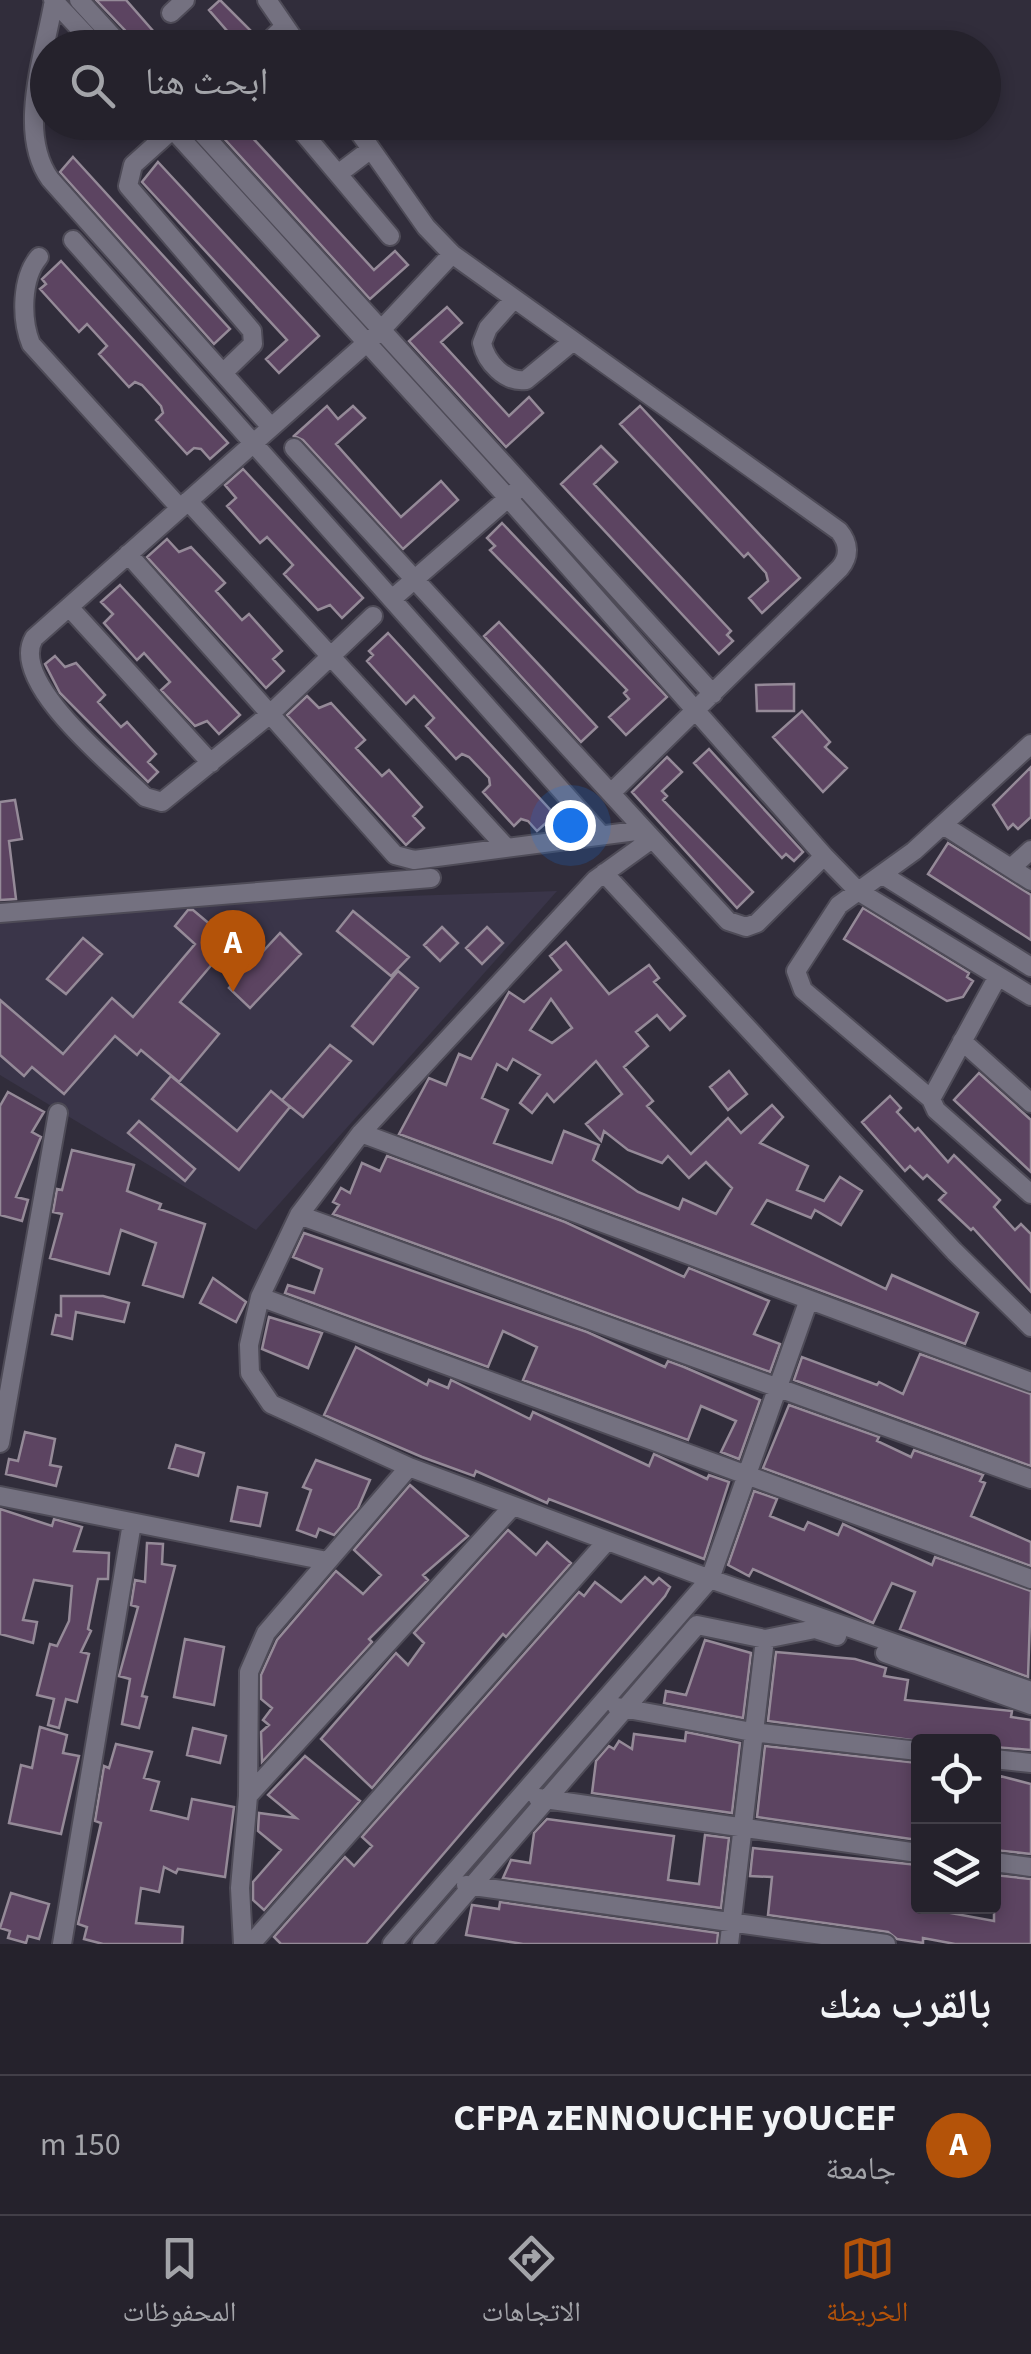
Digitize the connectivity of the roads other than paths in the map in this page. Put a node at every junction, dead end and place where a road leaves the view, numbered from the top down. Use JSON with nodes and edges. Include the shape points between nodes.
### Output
{"nodes":[{"id":1,"x":54,"y":0,"type":"edge"},
{"id":2,"x":79,"y":0,"type":"edge"},
{"id":3,"x":267,"y":0,"type":"edge"},
{"id":4,"x":285,"y":26,"type":"junction"},
{"id":5,"x":49,"y":30,"type":"edge"},
{"id":6,"x":82,"y":30,"type":"edge"},
{"id":7,"x":106,"y":30,"type":"edge"},
{"id":8,"x":281,"y":30,"type":"edge"},
{"id":9,"x":288,"y":30,"type":"edge"},
{"id":10,"x":34,"y":140,"type":"edge"},
{"id":11,"x":157,"y":140,"type":"edge"},
{"id":12,"x":184,"y":140,"type":"edge"},
{"id":13,"x":207,"y":140,"type":"edge"},
{"id":14,"x":309,"y":140,"type":"edge"},
{"id":15,"x":365,"y":140,"type":"edge"},
{"id":16,"x":371,"y":149,"type":"junction"},
{"id":17,"x":338,"y":174,"type":"junction"},
{"id":18,"x":390,"y":236,"type":"dead end"},
{"id":19,"x":73,"y":240,"type":"dead end"},
{"id":20,"x":452,"y":254,"type":"junction"},
{"id":21,"x":40,"y":257,"type":"dead end"},
{"id":22,"x":513,"y":300,"type":"junction"},
{"id":23,"x":374,"y":336,"type":"junction"},
{"id":24,"x":572,"y":342,"type":"junction"},
{"id":25,"x":223,"y":373,"type":"junction"},
{"id":26,"x":271,"y":427,"type":"junction"},
{"id":27,"x":253,"y":442,"type":"junction"},
{"id":28,"x":294,"y":448,"type":"dead end"},
{"id":29,"x":515,"y":491,"type":"junction"},
{"id":30,"x":184,"y":504,"type":"junction"},
{"id":31,"x":128,"y":554,"type":"junction"},
{"id":32,"x":416,"y":580,"type":"junction"},
{"id":33,"x":392,"y":599,"type":"junction"},
{"id":34,"x":69,"y":607,"type":"junction"},
{"id":35,"x":373,"y":616,"type":"dead end"},
{"id":36,"x":331,"y":657,"type":"junction"},
{"id":37,"x":714,"y":694,"type":"junction"},
{"id":38,"x":696,"y":711,"type":"junction"},
{"id":39,"x":269,"y":715,"type":"junction"},
{"id":40,"x":1031,"y":744,"type":"edge"},
{"id":41,"x":211,"y":763,"type":"junction"},
{"id":42,"x":610,"y":793,"type":"junction"},
{"id":43,"x":943,"y":826,"type":"junction"},
{"id":44,"x":648,"y":834,"type":"junction"},
{"id":45,"x":601,"y":835,"type":"junction"},
{"id":46,"x":505,"y":846,"type":"junction"},
{"id":47,"x":1031,"y":850,"type":"edge"},
{"id":48,"x":824,"y":856,"type":"junction"},
{"id":49,"x":1011,"y":868,"type":"junction"},
{"id":50,"x":604,"y":874,"type":"junction"},
{"id":51,"x":882,"y":875,"type":"junction"},
{"id":52,"x":431,"y":878,"type":"dead end"},
{"id":53,"x":1031,"y":881,"type":"edge"},
{"id":54,"x":858,"y":892,"type":"junction"},
{"id":55,"x":0,"y":913,"type":"edge"},
{"id":56,"x":1031,"y":967,"type":"edge"},
{"id":57,"x":998,"y":976,"type":"junction"},
{"id":58,"x":1031,"y":996,"type":"edge"},
{"id":59,"x":962,"y":1041,"type":"junction"},
{"id":60,"x":932,"y":1100,"type":"junction"},
{"id":61,"x":1031,"y":1102,"type":"edge"},
{"id":62,"x":58,"y":1113,"type":"dead end"},
{"id":63,"x":361,"y":1133,"type":"junction"},
{"id":64,"x":1031,"y":1194,"type":"edge"},
{"id":65,"x":299,"y":1214,"type":"junction"},
{"id":66,"x":260,"y":1297,"type":"junction"},
{"id":67,"x":808,"y":1302,"type":"junction"},
{"id":68,"x":1031,"y":1328,"type":"edge"},
{"id":69,"x":1031,"y":1382,"type":"edge"},
{"id":70,"x":779,"y":1388,"type":"junction"},
{"id":71,"x":0,"y":1443,"type":"edge"},
{"id":72,"x":410,"y":1467,"type":"junction"},
{"id":73,"x":747,"y":1478,"type":"junction"},
{"id":74,"x":1031,"y":1480,"type":"edge"},
{"id":75,"x":0,"y":1496,"type":"edge"},
{"id":76,"x":512,"y":1506,"type":"junction"},
{"id":77,"x":132,"y":1523,"type":"junction"},
{"id":78,"x":607,"y":1541,"type":"junction"},
{"id":79,"x":326,"y":1561,"type":"junction"},
{"id":80,"x":1031,"y":1579,"type":"edge"},
{"id":81,"x":710,"y":1580,"type":"junction"},
{"id":82,"x":815,"y":1629,"type":"junction"},
{"id":83,"x":766,"y":1639,"type":"junction"},
{"id":84,"x":1031,"y":1691,"type":"edge"},
{"id":85,"x":599,"y":1703,"type":"junction"},
{"id":86,"x":1031,"y":1705,"type":"edge"},
{"id":87,"x":624,"y":1709,"type":"junction"},
{"id":88,"x":752,"y":1732,"type":"junction"},
{"id":89,"x":911,"y":1750,"type":"edge"},
{"id":90,"x":1001,"y":1760,"type":"edge"},
{"id":91,"x":1031,"y":1764,"type":"edge"},
{"id":92,"x":522,"y":1794,"type":"junction"},
{"id":93,"x":248,"y":1796,"type":"junction"},
{"id":94,"x":548,"y":1801,"type":"junction"},
{"id":95,"x":742,"y":1830,"type":"junction"},
{"id":96,"x":911,"y":1852,"type":"edge"},
{"id":97,"x":1001,"y":1863,"type":"edge"},
{"id":98,"x":1031,"y":1867,"type":"edge"},
{"id":99,"x":448,"y":1881,"type":"junction"},
{"id":100,"x":472,"y":1886,"type":"junction"},
{"id":101,"x":730,"y":1935,"type":"edge"},
{"id":102,"x":62,"y":1944,"type":"edge"},
{"id":103,"x":244,"y":1944,"type":"edge"},
{"id":104,"x":251,"y":1944,"type":"edge"},
{"id":105,"x":392,"y":1944,"type":"edge"},
{"id":106,"x":422,"y":1944,"type":"edge"},
{"id":107,"x":886,"y":1944,"type":"edge"}],
"edges":[{"from":1,"to":5,"type":"street"},
{"from":1,"to":6,"type":"street"},
{"from":2,"to":7,"type":"street"},
{"from":3,"to":4,"type":"street"},
{"from":4,"to":8,"type":"street"},
{"from":4,"to":9,"type":"street"},
{"from":10,"to":25,"type":"street","via":[[50,179]]},
{"from":11,"to":25,"type":"street","via":[[133,165],[128,186],[252,331],[253,344]]},
{"from":12,"to":23,"type":"street"},
{"from":13,"to":23,"type":"street"},
{"from":14,"to":17,"type":"street"},
{"from":15,"to":16,"type":"street"},
{"from":16,"to":17,"type":"street"},
{"from":16,"to":20,"type":"street"},
{"from":17,"to":18,"type":"street"},
{"from":19,"to":27,"type":"street"},
{"from":20,"to":22,"type":"street"},
{"from":20,"to":23,"type":"street"},
{"from":21,"to":30,"type":"street","via":[[27,278],[26,330],[35,351]]},
{"from":22,"to":24,"type":"street"},
{"from":22,"to":24,"type":"street","via":[[482,343],[509,379],[526,380]]},
{"from":23,"to":26,"type":"street"},
{"from":23,"to":29,"type":"street"},
{"from":24,"to":37,"type":"street","via":[[847,543],[840,568]]},
{"from":25,"to":26,"type":"street"},
{"from":26,"to":27,"type":"street"},
{"from":27,"to":30,"type":"street"},
{"from":27,"to":33,"type":"street"},
{"from":28,"to":32,"type":"street"},
{"from":29,"to":32,"type":"street"},
{"from":29,"to":37,"type":"street"},
{"from":29,"to":38,"type":"street"},
{"from":30,"to":31,"type":"street"},
{"from":30,"to":36,"type":"street"},
{"from":31,"to":34,"type":"street"},
{"from":31,"to":39,"type":"street"},
{"from":32,"to":33,"type":"street"},
{"from":32,"to":42,"type":"street"},
{"from":33,"to":45,"type":"street"},
{"from":34,"to":41,"type":"street"},
{"from":34,"to":41,"type":"street","via":[[34,638],[27,654],[48,699],[152,802],[166,801]]},
{"from":35,"to":36,"type":"street"},
{"from":36,"to":39,"type":"street"},
{"from":36,"to":46,"type":"street"},
{"from":37,"to":38,"type":"street"},
{"from":38,"to":42,"type":"street"},
{"from":38,"to":48,"type":"street"},
{"from":39,"to":41,"type":"street"},
{"from":39,"to":46,"type":"street","via":[[396,855],[414,860]]},
{"from":40,"to":43,"type":"street"},
{"from":42,"to":44,"type":"street"},
{"from":43,"to":49,"type":"street"},
{"from":43,"to":51,"type":"street"},
{"from":44,"to":45,"type":"street"},
{"from":44,"to":48,"type":"street","via":[[740,926],[757,923]]},
{"from":44,"to":50,"type":"street"},
{"from":45,"to":46,"type":"street"},
{"from":47,"to":49,"type":"street"},
{"from":48,"to":54,"type":"street"},
{"from":49,"to":53,"type":"street"},
{"from":50,"to":63,"type":"street"},
{"from":50,"to":68,"type":"street"},
{"from":51,"to":54,"type":"street"},
{"from":51,"to":56,"type":"street"},
{"from":52,"to":55,"type":"street"},
{"from":54,"to":57,"type":"street"},
{"from":54,"to":60,"type":"street","via":[[827,919],[798,966],[797,981]]},
{"from":57,"to":58,"type":"street"},
{"from":57,"to":59,"type":"street"},
{"from":59,"to":60,"type":"street"},
{"from":59,"to":61,"type":"street"},
{"from":60,"to":64,"type":"street"},
{"from":62,"to":71,"type":"street"},
{"from":63,"to":65,"type":"street"},
{"from":63,"to":67,"type":"street"},
{"from":65,"to":66,"type":"street"},
{"from":65,"to":70,"type":"street"},
{"from":66,"to":72,"type":"street","via":[[250,1373],[270,1404]]},
{"from":66,"to":73,"type":"street"},
{"from":67,"to":69,"type":"street"},
{"from":67,"to":70,"type":"street"},
{"from":70,"to":73,"type":"street"},
{"from":70,"to":74,"type":"street"},
{"from":72,"to":76,"type":"street"},
{"from":72,"to":79,"type":"street"},
{"from":73,"to":80,"type":"street"},
{"from":73,"to":81,"type":"street"},
{"from":75,"to":77,"type":"street"},
{"from":76,"to":78,"type":"street"},
{"from":76,"to":93,"type":"street"},
{"from":77,"to":79,"type":"street"},
{"from":77,"to":102,"type":"street"},
{"from":78,"to":81,"type":"street"},
{"from":78,"to":104,"type":"street"},
{"from":79,"to":93,"type":"street","via":[[266,1633],[249,1672]]},
{"from":81,"to":82,"type":"street","via":[[728,1596]]},
{"from":81,"to":84,"type":"street"},
{"from":81,"to":85,"type":"street"},
{"from":82,"to":83,"type":"street"},
{"from":82,"to":86,"type":"street"},
{"from":83,"to":87,"type":"street","via":[[697,1625]]},
{"from":83,"to":88,"type":"street"},
{"from":85,"to":87,"type":"street"},
{"from":85,"to":92,"type":"street"},
{"from":87,"to":88,"type":"street"},
{"from":87,"to":94,"type":"street"},
{"from":88,"to":89,"type":"street"},
{"from":88,"to":95,"type":"street"},
{"from":90,"to":91,"type":"street"},
{"from":92,"to":94,"type":"street"},
{"from":92,"to":99,"type":"street"},
{"from":93,"to":103,"type":"street","via":[[240,1888]]},
{"from":94,"to":95,"type":"street"},
{"from":94,"to":100,"type":"street"},
{"from":95,"to":96,"type":"street"},
{"from":95,"to":101,"type":"street"},
{"from":97,"to":98,"type":"street"},
{"from":99,"to":100,"type":"street"},
{"from":99,"to":105,"type":"street"},
{"from":100,"to":101,"type":"street"},
{"from":100,"to":106,"type":"street"},
{"from":101,"to":107,"type":"street"}]}
